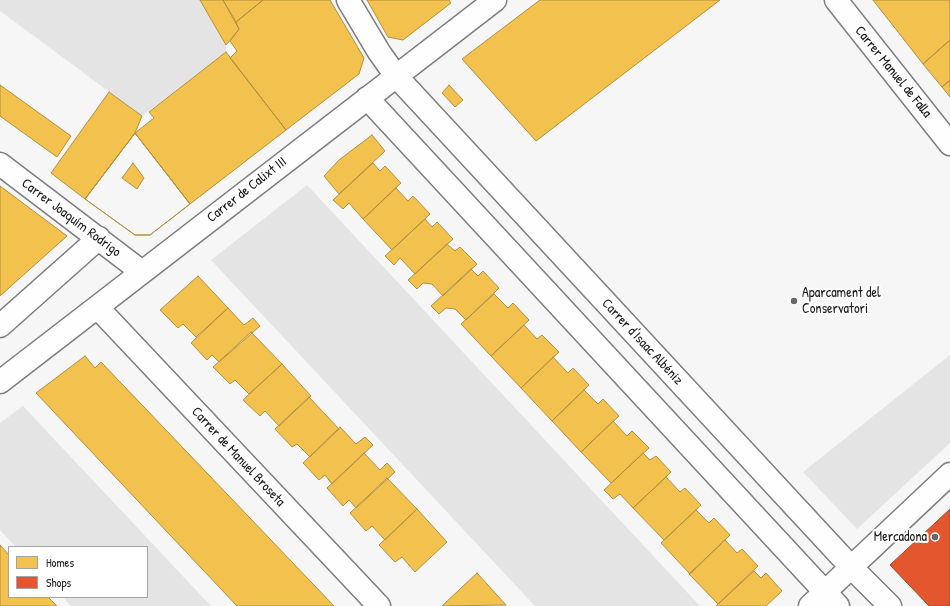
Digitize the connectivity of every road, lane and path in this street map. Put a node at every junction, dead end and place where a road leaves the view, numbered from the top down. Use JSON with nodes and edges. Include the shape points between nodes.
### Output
{"nodes":[{"id":1,"x":348,"y":0,"type":"edge"},
{"id":2,"x":495,"y":0,"type":"edge"},
{"id":3,"x":836,"y":0,"type":"edge"},
{"id":4,"x":396,"y":76,"type":"junction"},
{"id":5,"x":367,"y":98,"type":"junction"},
{"id":6,"x":950,"y":144,"type":"edge"},
{"id":7,"x":0,"y":164,"type":"edge"},
{"id":8,"x":99,"y":238,"type":"junction"},
{"id":9,"x":142,"y":272,"type":"junction"},
{"id":10,"x":98,"y":308,"type":"junction"},
{"id":11,"x":0,"y":326,"type":"edge"},
{"id":12,"x":0,"y":382,"type":"edge"},
{"id":13,"x":950,"y":474,"type":"edge"},
{"id":14,"x":851,"y":567,"type":"junction"},
{"id":15,"x":824,"y":601,"type":"edge"},
{"id":16,"x":378,"y":606,"type":"edge"},
{"id":17,"x":890,"y":606,"type":"edge"}],
"edges":[{"from":1,"to":4,"type":"street","name":"Carrer d'Isaac Albéniz"},
{"from":2,"to":4,"type":"street","name":"Carrer de Calixt III"},
{"from":3,"to":6,"type":"street","name":"Carrer Manuel de Falla"},
{"from":4,"to":5,"type":"street","name":"Carrer de Calixt III"},
{"from":4,"to":14,"type":"street","name":"Carrer d'Isaac Albéniz"},
{"from":5,"to":9,"type":"street","name":"Carrer de Calixt III"},
{"from":5,"to":15,"type":"street"},
{"from":7,"to":8,"type":"street","name":"Carrer Joaquím Rodrigo"},
{"from":8,"to":9,"type":"street","name":"Carrer Joaquím Rodrigo"},
{"from":8,"to":11,"type":"street"},
{"from":9,"to":10,"type":"street","name":"Carrer de Calixt III"},
{"from":10,"to":12,"type":"street","name":"Carrer de Calixt III"},
{"from":10,"to":16,"type":"street","name":"Carrer de Manuel Broseta"},
{"from":13,"to":14,"type":"street"},
{"from":14,"to":15,"type":"street"},
{"from":14,"to":17,"type":"street","name":"Carrer d'Isaac Albéniz"}]}
